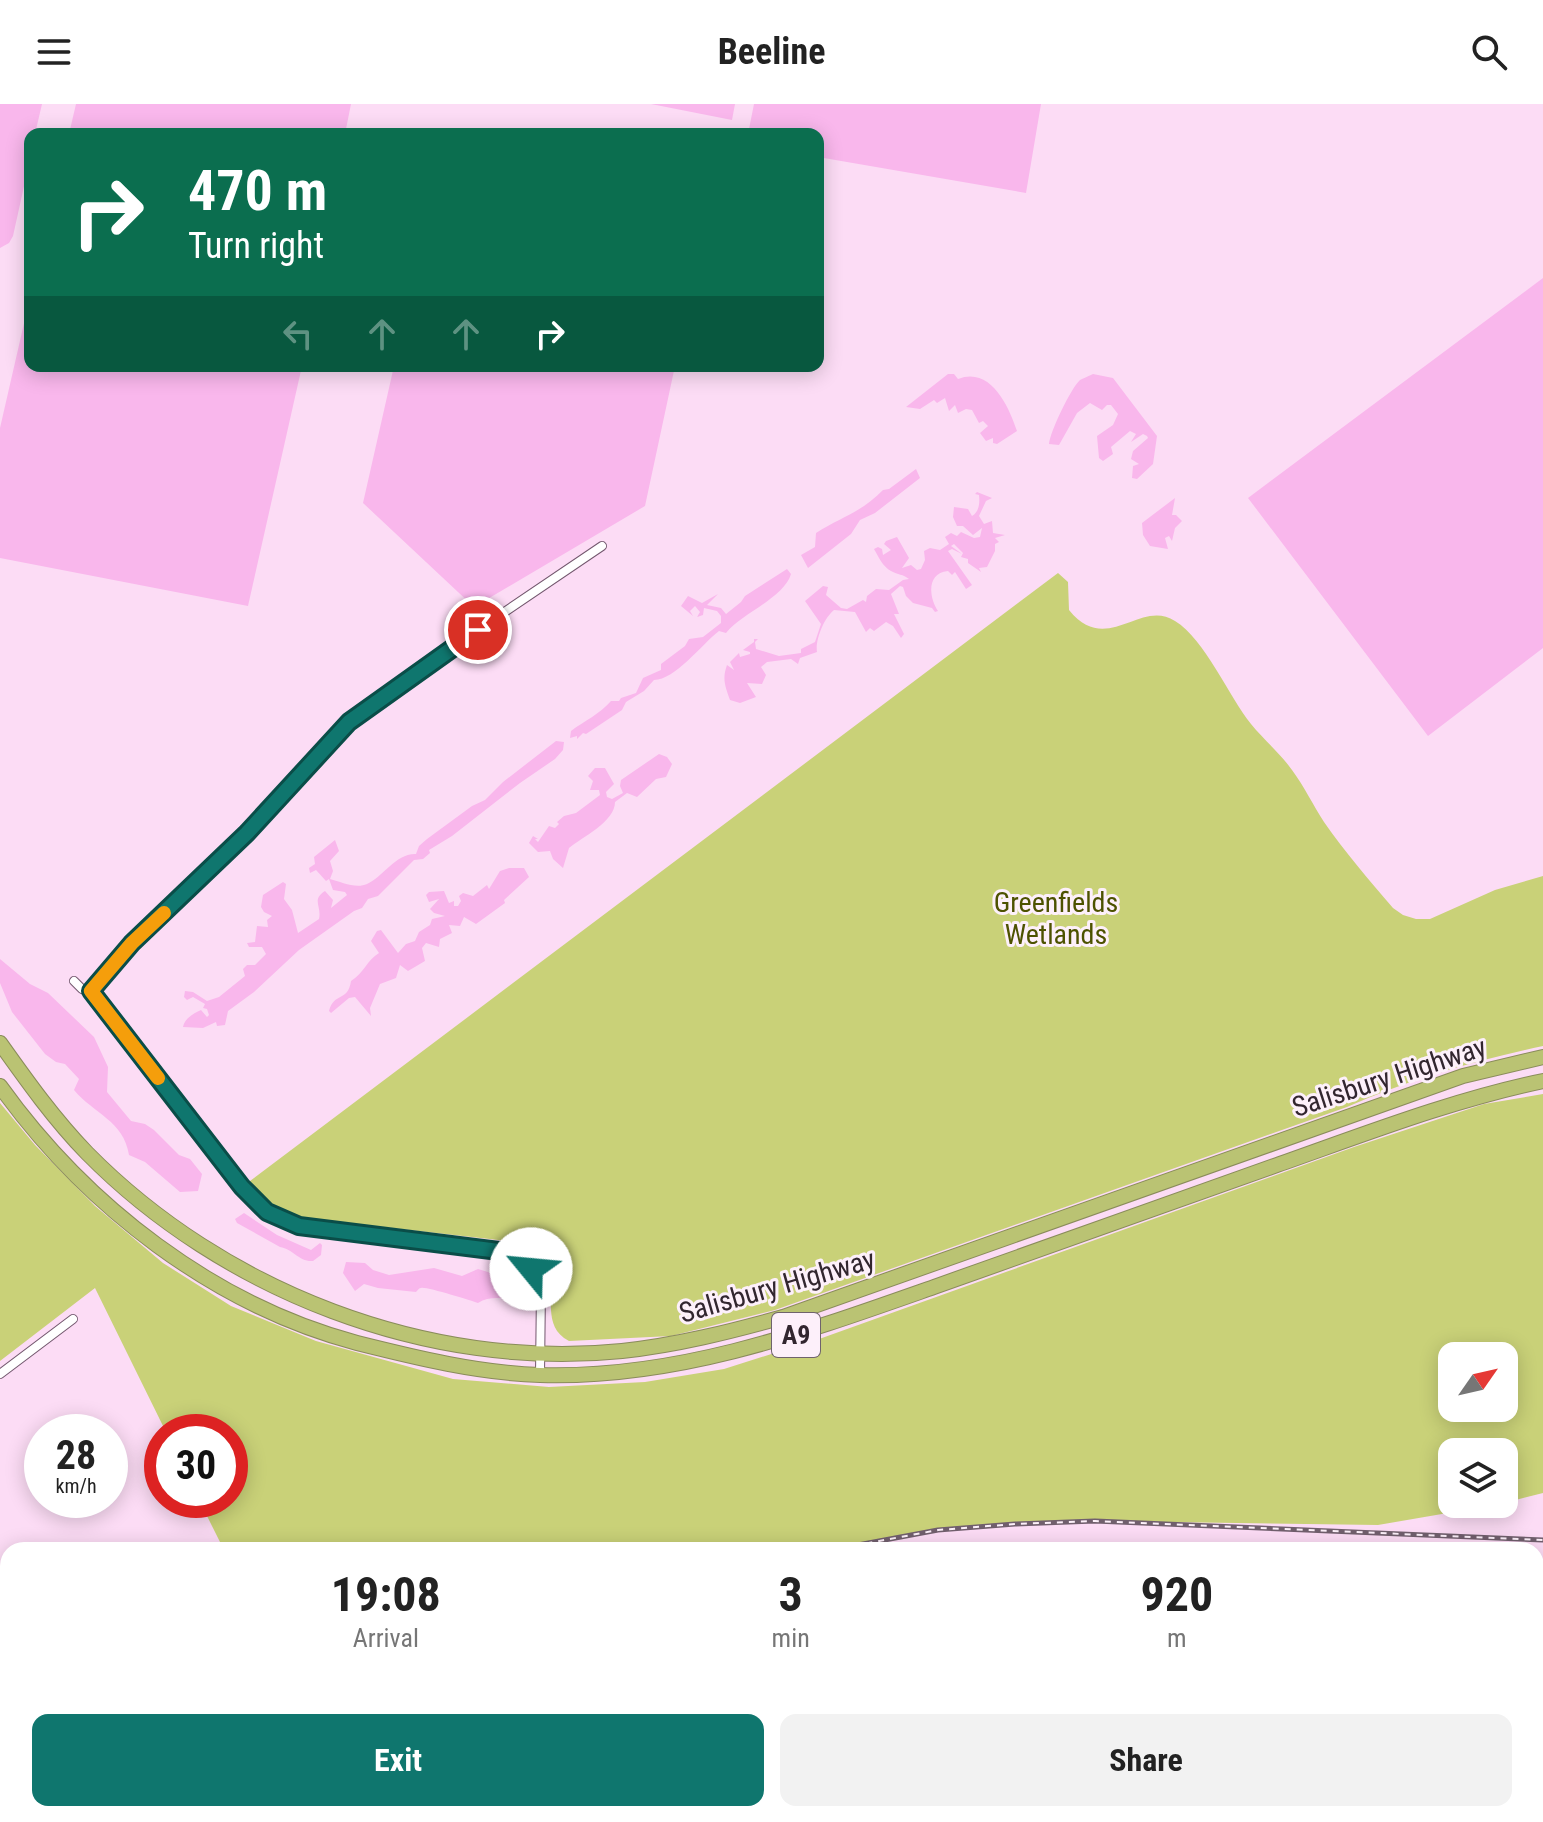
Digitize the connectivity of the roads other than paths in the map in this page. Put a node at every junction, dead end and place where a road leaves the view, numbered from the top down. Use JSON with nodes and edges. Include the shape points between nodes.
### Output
{"nodes":[{"id":1,"x":602,"y":546,"type":"dead end"},
{"id":2,"x":74,"y":981,"type":"dead end"},
{"id":3,"x":91,"y":991,"type":"junction"},
{"id":4,"x":0,"y":1043,"type":"edge"},
{"id":5,"x":1543,"y":1057,"type":"edge"},
{"id":6,"x":1543,"y":1081,"type":"edge"},
{"id":7,"x":0,"y":1086,"type":"edge"},
{"id":8,"x":73,"y":1319,"type":"dead end"},
{"id":9,"x":540,"y":1353,"type":"junction"},
{"id":10,"x":0,"y":1374,"type":"edge"},
{"id":11,"x":540,"y":1375,"type":"junction"}],
"edges":[{"from":1,"to":3,"type":"street","via":[[349,722]]},
{"from":2,"to":3,"type":"street"},
{"from":3,"to":9,"type":"street","via":[[267,1212],[299,1226],[499,1251],[527,1263],[541,1287]]},
{"from":4,"to":9,"type":"highway","name":"Salisbury Highway","number":"A9","via":[[87,1153],[148,1208],[217,1255],[290,1294],[368,1323],[448,1343]]},
{"from":5,"to":9,"type":"highway","name":"Salisbury Highway","number":"A9","via":[[1463,1076],[783,1317],[688,1341],[620,1351]]},
{"from":6,"to":11,"type":"highway","name":"Salisbury Highway","number":"A9","via":[[1411,1118],[767,1344],[650,1369]]},
{"from":7,"to":11,"type":"highway","name":"Salisbury Highway","number":"A9","via":[[41,1139],[100,1199],[154,1243],[254,1304],[327,1335],[406,1356]]},
{"from":8,"to":10,"type":"street"},
{"from":9,"to":11,"type":"street"}]}
